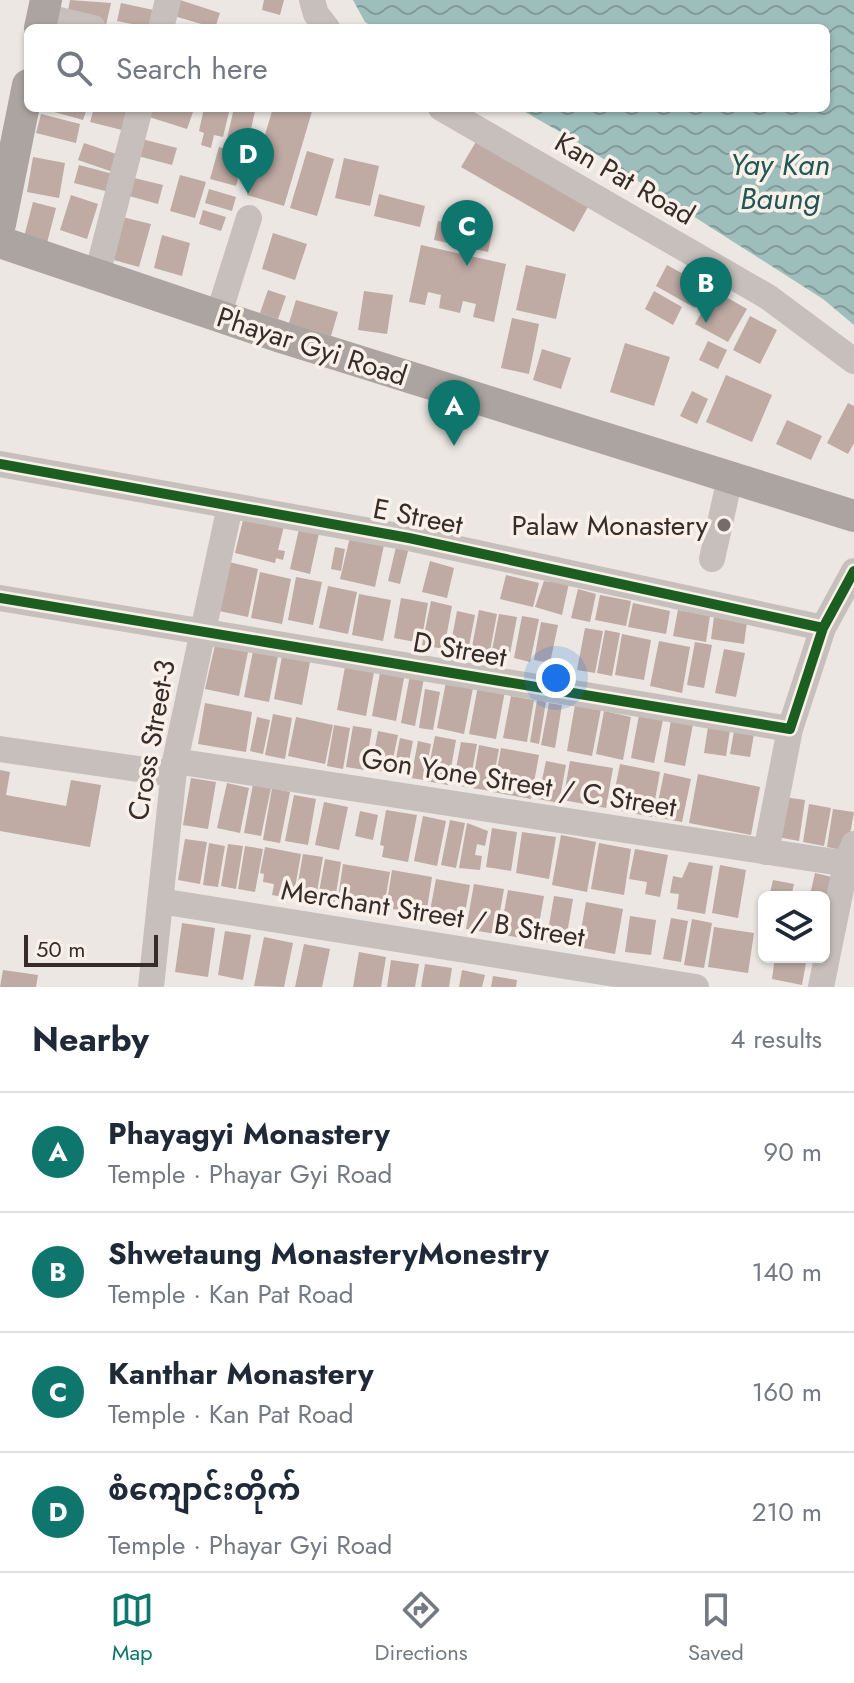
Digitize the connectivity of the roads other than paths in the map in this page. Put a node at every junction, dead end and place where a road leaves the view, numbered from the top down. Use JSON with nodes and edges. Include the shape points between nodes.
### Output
{"nodes":[{"id":1,"x":168,"y":0,"type":"edge"},
{"id":2,"x":312,"y":0,"type":"edge"},
{"id":3,"x":43,"y":15,"type":"edge"},
{"id":4,"x":78,"y":24,"type":"edge"},
{"id":5,"x":162,"y":24,"type":"edge"},
{"id":6,"x":324,"y":24,"type":"edge"},
{"id":7,"x":24,"y":105,"type":"edge"},
{"id":8,"x":139,"y":112,"type":"edge"},
{"id":9,"x":448,"y":112,"type":"edge"},
{"id":10,"x":249,"y":218,"type":"dead end"},
{"id":11,"x":0,"y":224,"type":"edge"},
{"id":12,"x":0,"y":242,"type":"edge"},
{"id":13,"x":97,"y":275,"type":"junction"},
{"id":14,"x":218,"y":316,"type":"junction"},
{"id":15,"x":854,"y":361,"type":"edge"},
{"id":16,"x":0,"y":464,"type":"edge"},
{"id":17,"x":730,"y":478,"type":"junction"},
{"id":18,"x":230,"y":506,"type":"junction"},
{"id":19,"x":854,"y":516,"type":"edge"},
{"id":20,"x":712,"y":559,"type":"dead end"},
{"id":21,"x":854,"y":571,"type":"edge"},
{"id":22,"x":0,"y":598,"type":"edge"},
{"id":23,"x":823,"y":628,"type":"junction"},
{"id":24,"x":204,"y":630,"type":"junction"},
{"id":25,"x":790,"y":729,"type":"junction"},
{"id":26,"x":0,"y":749,"type":"edge"},
{"id":27,"x":174,"y":768,"type":"junction"},
{"id":28,"x":766,"y":852,"type":"junction"},
{"id":29,"x":851,"y":858,"type":"edge"},
{"id":30,"x":160,"y":901,"type":"junction"},
{"id":31,"x":151,"y":987,"type":"edge"},
{"id":32,"x":696,"y":987,"type":"edge"},
{"id":33,"x":821,"y":987,"type":"edge"}],
"edges":[{"from":1,"to":5,"type":"street"},
{"from":2,"to":6,"type":"street"},
{"from":3,"to":4,"type":"street"},
{"from":7,"to":11,"type":"main road"},
{"from":8,"to":13,"type":"street"},
{"from":9,"to":15,"type":"street","name":"Kan Pat Road","via":[[768,297]]},
{"from":10,"to":14,"type":"street"},
{"from":12,"to":13,"type":"main road","name":"Phayar Gyi Road"},
{"from":13,"to":14,"type":"main road","name":"Phayar Gyi Road"},
{"from":14,"to":17,"type":"main road","name":"Phayar Gyi Road"},
{"from":16,"to":18,"type":"street","name":"E Street"},
{"from":17,"to":19,"type":"main road","name":"Phayar Gyi Road"},
{"from":17,"to":20,"type":"street"},
{"from":18,"to":23,"type":"street","name":"E Street","via":[[409,538]]},
{"from":18,"to":24,"type":"street","name":"Cross Street-3"},
{"from":21,"to":23,"type":"street"},
{"from":22,"to":24,"type":"street","name":"D Street"},
{"from":23,"to":25,"type":"street"},
{"from":24,"to":25,"type":"street","name":"D Street"},
{"from":24,"to":27,"type":"street","name":"Cross Street-3"},
{"from":25,"to":28,"type":"street"},
{"from":26,"to":27,"type":"street","name":"Gon Yone Street / C Street"},
{"from":27,"to":28,"type":"street","name":"Gon Yone Street / C Street"},
{"from":27,"to":30,"type":"street","name":"Cross Street-3"},
{"from":28,"to":29,"type":"street","name":"Gon Yone Street / C Street"},
{"from":29,"to":33,"type":"street"},
{"from":30,"to":31,"type":"street","name":"Cross Street-3"},
{"from":30,"to":32,"type":"street","name":"Merchant Street / B Street"}]}
